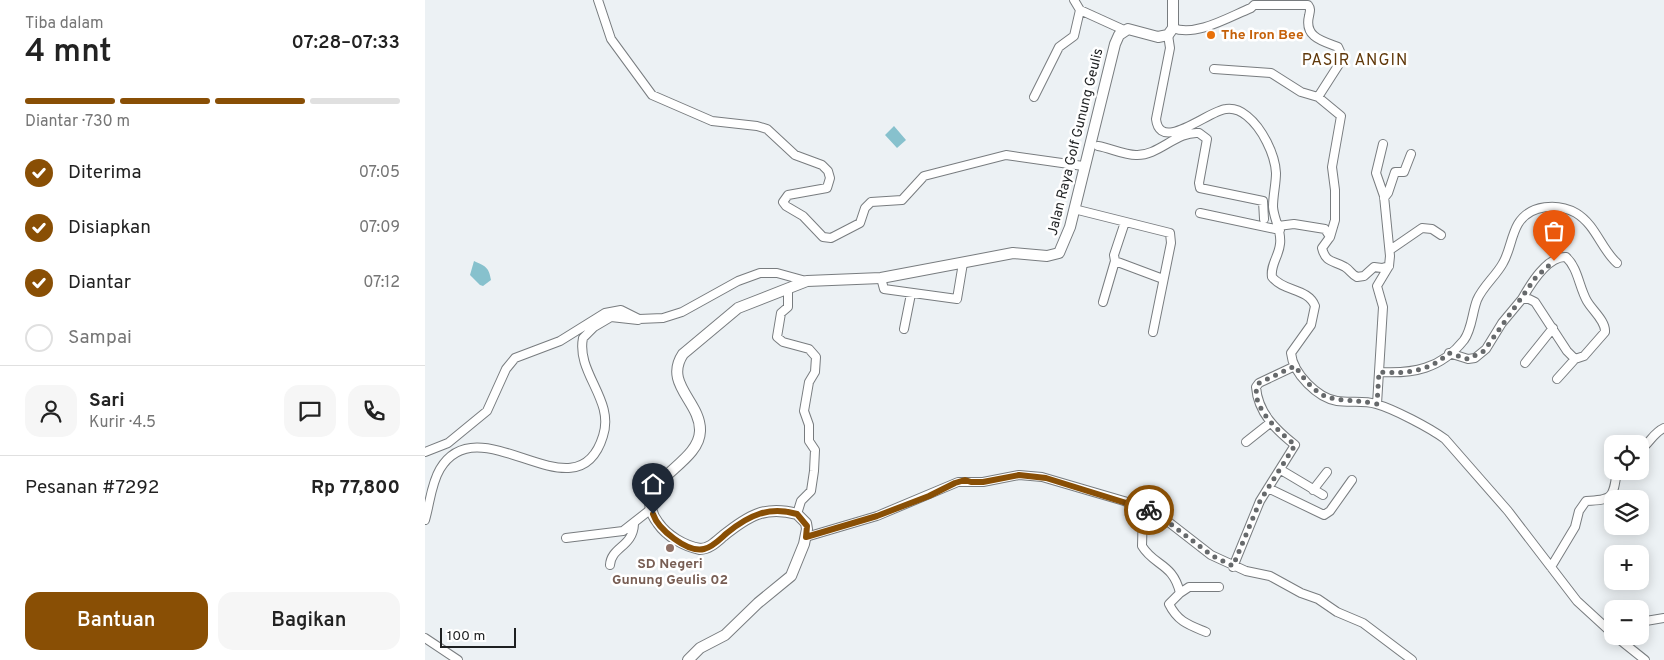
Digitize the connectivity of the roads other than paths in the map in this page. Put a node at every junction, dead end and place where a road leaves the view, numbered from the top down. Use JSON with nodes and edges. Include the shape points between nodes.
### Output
{"nodes":[{"id":1,"x":598,"y":0,"type":"edge"},
{"id":2,"x":1074,"y":0,"type":"edge"},
{"id":3,"x":1173,"y":0,"type":"edge"},
{"id":4,"x":1254,"y":2,"type":"edge"},
{"id":5,"x":1081,"y":10,"type":"junction"},
{"id":6,"x":1124,"y":30,"type":"junction"},
{"id":7,"x":1170,"y":32,"type":"junction"},
{"id":8,"x":1214,"y":69,"type":"dead end"},
{"id":9,"x":1034,"y":97,"type":"dead end"},
{"id":10,"x":1318,"y":97,"type":"junction"},
{"id":11,"x":1169,"y":133,"type":"junction"},
{"id":12,"x":1171,"y":142,"type":"junction"},
{"id":13,"x":1383,"y":144,"type":"dead end"},
{"id":14,"x":1098,"y":146,"type":"dead end"},
{"id":15,"x":1411,"y":154,"type":"dead end"},
{"id":16,"x":1083,"y":166,"type":"junction"},
{"id":17,"x":1385,"y":198,"type":"junction"},
{"id":18,"x":1074,"y":209,"type":"junction"},
{"id":19,"x":1200,"y":213,"type":"dead end"},
{"id":20,"x":1264,"y":219,"type":"dead end"},
{"id":21,"x":1125,"y":222,"type":"junction"},
{"id":22,"x":1279,"y":228,"type":"junction"},
{"id":23,"x":1441,"y":236,"type":"dead end"},
{"id":24,"x":1330,"y":237,"type":"junction"},
{"id":25,"x":1390,"y":250,"type":"junction"},
{"id":26,"x":1115,"y":261,"type":"junction"},
{"id":27,"x":963,"y":263,"type":"junction"},
{"id":28,"x":1617,"y":263,"type":"dead end"},
{"id":29,"x":1389,"y":266,"type":"junction"},
{"id":30,"x":881,"y":278,"type":"junction"},
{"id":31,"x":1163,"y":279,"type":"junction"},
{"id":32,"x":807,"y":281,"type":"junction"},
{"id":33,"x":788,"y":289,"type":"junction"},
{"id":34,"x":911,"y":294,"type":"junction"},
{"id":35,"x":1521,"y":299,"type":"junction"},
{"id":36,"x":1103,"y":302,"type":"dead end"},
{"id":37,"x":645,"y":320,"type":"junction"},
{"id":38,"x":1553,"y":328,"type":"junction"},
{"id":39,"x":904,"y":330,"type":"dead end"},
{"id":40,"x":1153,"y":332,"type":"dead end"},
{"id":41,"x":1449,"y":353,"type":"junction"},
{"id":42,"x":1575,"y":359,"type":"junction"},
{"id":43,"x":1525,"y":363,"type":"dead end"},
{"id":44,"x":1295,"y":366,"type":"junction"},
{"id":45,"x":1379,"y":372,"type":"junction"},
{"id":46,"x":1557,"y":379,"type":"dead end"},
{"id":47,"x":1377,"y":404,"type":"junction"},
{"id":48,"x":1270,"y":423,"type":"junction"},
{"id":49,"x":1664,"y":428,"type":"edge"},
{"id":50,"x":1245,"y":442,"type":"dead end"},
{"id":51,"x":1649,"y":443,"type":"edge"},
{"id":52,"x":425,"y":452,"type":"edge"},
{"id":53,"x":1281,"y":470,"type":"junction"},
{"id":54,"x":1327,"y":472,"type":"dead end"},
{"id":55,"x":1352,"y":480,"type":"dead end"},
{"id":56,"x":1616,"y":480,"type":"edge"},
{"id":57,"x":1268,"y":488,"type":"junction"},
{"id":58,"x":1313,"y":490,"type":"junction"},
{"id":59,"x":1323,"y":495,"type":"dead end"},
{"id":60,"x":651,"y":509,"type":"junction"},
{"id":61,"x":1143,"y":509,"type":"junction"},
{"id":62,"x":797,"y":514,"type":"junction"},
{"id":63,"x":425,"y":520,"type":"edge"},
{"id":64,"x":634,"y":524,"type":"junction"},
{"id":65,"x":806,"y":537,"type":"junction"},
{"id":66,"x":566,"y":538,"type":"dead end"},
{"id":67,"x":609,"y":565,"type":"dead end"},
{"id":68,"x":1233,"y":566,"type":"junction"},
{"id":69,"x":1551,"y":567,"type":"junction"},
{"id":70,"x":1219,"y":588,"type":"dead end"},
{"id":71,"x":1180,"y":593,"type":"junction"},
{"id":72,"x":1664,"y":618,"type":"edge"},
{"id":73,"x":1649,"y":620,"type":"edge"},
{"id":74,"x":1604,"y":626,"type":"edge"},
{"id":75,"x":1206,"y":632,"type":"dead end"},
{"id":76,"x":425,"y":638,"type":"edge"},
{"id":77,"x":1626,"y":645,"type":"edge"},
{"id":78,"x":692,"y":659,"type":"edge"},
{"id":79,"x":459,"y":660,"type":"edge"},
{"id":80,"x":1412,"y":660,"type":"edge"},
{"id":81,"x":1645,"y":660,"type":"edge"}],
"edges":[{"from":1,"to":16,"type":"street","via":[[611,39],[652,95],[712,121],[767,129],[787,150],[827,169],[830,182],[827,188],[788,195],[783,202],[803,216],[823,237],[831,238],[860,224],[865,208],[871,202],[902,200],[920,179],[948,168],[1011,154]]},
{"from":2,"to":5,"type":"street"},
{"from":3,"to":7,"type":"main road"},
{"from":4,"to":7,"type":"street","via":[[1251,8],[1200,28]]},
{"from":4,"to":10,"type":"street","via":[[1309,6],[1307,24],[1310,31],[1319,41],[1338,47],[1343,58]]},
{"from":5,"to":6,"type":"street"},
{"from":5,"to":9,"type":"street","via":[[1074,36],[1059,47]]},
{"from":6,"to":7,"type":"main road","via":[[1158,37]]},
{"from":6,"to":16,"type":"main road","name":"Jalan Raya Golf Gunung Geulis","via":[[1115,44]]},
{"from":7,"to":11,"type":"street","via":[[1170,48],[1156,119],[1159,129]]},
{"from":8,"to":10,"type":"street","via":[[1271,73],[1301,92]]},
{"from":10,"to":24,"type":"street","via":[[1341,116],[1332,167],[1335,220]]},
{"from":11,"to":12,"type":"street"},
{"from":11,"to":22,"type":"street","via":[[1224,108],[1247,116],[1263,136],[1275,163],[1273,207]]},
{"from":12,"to":14,"type":"street","via":[[1136,155]]},
{"from":12,"to":20,"type":"street","via":[[1193,132],[1205,136],[1207,142],[1200,188],[1263,201]]},
{"from":13,"to":17,"type":"street","via":[[1376,173]]},
{"from":15,"to":17,"type":"street","via":[[1404,172],[1395,172]]},
{"from":16,"to":18,"type":"main road","name":"Jalan Raya Golf Gunung Geulis"},
{"from":17,"to":25,"type":"street"},
{"from":18,"to":21,"type":"street"},
{"from":18,"to":27,"type":"main road","name":"Jalan Raya Golf Gunung Geulis","via":[[1065,241],[1057,254],[1013,253]]},
{"from":19,"to":22,"type":"street"},
{"from":21,"to":26,"type":"street"},
{"from":21,"to":31,"type":"street","via":[[1170,233]]},
{"from":22,"to":24,"type":"street","via":[[1294,224],[1323,228]]},
{"from":22,"to":44,"type":"street","via":[[1281,244],[1273,264],[1273,277],[1282,286],[1309,296],[1315,306],[1311,325],[1291,353]]},
{"from":23,"to":25,"type":"street","via":[[1432,229],[1422,228]]},
{"from":24,"to":29,"type":"street","via":[[1322,248],[1324,253],[1331,262],[1345,267],[1355,277],[1362,277],[1374,267]]},
{"from":25,"to":29,"type":"street"},
{"from":26,"to":31,"type":"street"},
{"from":26,"to":36,"type":"street"},
{"from":27,"to":30,"type":"main road","name":"Jalan Raya Golf Gunung Geulis"},
{"from":27,"to":34,"type":"street","via":[[957,299]]},
{"from":28,"to":41,"type":"street","via":[[1590,225],[1575,212],[1552,206],[1533,212],[1518,224],[1503,263],[1479,297],[1466,337]]},
{"from":29,"to":45,"type":"street","via":[[1377,286],[1383,307]]},
{"from":30,"to":32,"type":"main road","name":"Jalan Raya Golf Gunung Geulis"},
{"from":30,"to":34,"type":"street","via":[[884,289]]},
{"from":31,"to":40,"type":"street"},
{"from":32,"to":33,"type":"main road","name":"Jalan Raya Golf Gunung Geulis"},
{"from":32,"to":37,"type":"street","via":[[760,272],[682,312]]},
{"from":33,"to":60,"type":"main road","name":"Jalan Raya Golf Gunung Geulis","via":[[734,310],[681,356],[677,378],[698,415],[699,436],[691,454],[657,486]]},
{"from":33,"to":62,"type":"street","via":[[788,307],[781,313],[777,337],[783,342],[809,349],[815,357],[815,372],[809,382],[804,411],[809,425],[809,442],[815,450],[814,471],[811,491],[801,501]]},
{"from":34,"to":39,"type":"street"},
{"from":35,"to":38,"type":"street","via":[[1533,300]]},
{"from":35,"to":41,"type":"street","via":[[1483,352],[1468,359]]},
{"from":35,"to":42,"type":"street","via":[[1544,268],[1559,257],[1568,259],[1585,298],[1605,330],[1583,357]]},
{"from":37,"to":52,"type":"street","via":[[621,310],[610,311],[560,341],[518,356],[506,369],[487,411],[448,443]]},
{"from":37,"to":63,"type":"street","via":[[611,317],[583,338],[586,364],[605,412],[603,438],[591,457],[572,467],[550,467],[492,448],[474,446],[465,449],[439,469]]},
{"from":38,"to":42,"type":"street"},
{"from":38,"to":43,"type":"street"},
{"from":41,"to":45,"type":"street","via":[[1420,371],[1400,374]]},
{"from":42,"to":46,"type":"street"},
{"from":44,"to":47,"type":"street","via":[[1312,387],[1329,398]]},
{"from":44,"to":48,"type":"street","via":[[1256,387],[1259,402]]},
{"from":45,"to":47,"type":"street"},
{"from":47,"to":69,"type":"street","via":[[1433,430],[1449,442]]},
{"from":48,"to":50,"type":"street"},
{"from":48,"to":53,"type":"street","via":[[1295,445]]},
{"from":49,"to":51,"type":"street","via":[[1654,433]]},
{"from":53,"to":57,"type":"street"},
{"from":53,"to":58,"type":"street"},
{"from":54,"to":58,"type":"street"},
{"from":55,"to":57,"type":"street","via":[[1324,515]]},
{"from":56,"to":69,"type":"street","via":[[1609,498],[1586,501],[1582,505],[1575,527]]},
{"from":57,"to":68,"type":"street"},
{"from":58,"to":59,"type":"street"},
{"from":60,"to":62,"type":"main road","via":[[665,532],[700,549],[760,513],[776,510]]},
{"from":60,"to":64,"type":"street"},
{"from":61,"to":65,"type":"street","via":[[1046,478],[1019,475],[983,482],[965,480],[877,516]]},
{"from":61,"to":68,"type":"street","via":[[1157,514],[1206,552]]},
{"from":61,"to":71,"type":"street","via":[[1142,546],[1174,576]]},
{"from":62,"to":65,"type":"main road","via":[[807,526]]},
{"from":64,"to":66,"type":"street","via":[[623,531]]},
{"from":64,"to":67,"type":"street","via":[[627,544],[612,555]]},
{"from":65,"to":78,"type":"main road","via":[[788,579],[720,639],[700,648]]},
{"from":68,"to":80,"type":"street","via":[[1265,574],[1301,594],[1318,599],[1363,624]]},
{"from":69,"to":74,"type":"street","via":[[1577,601]]},
{"from":70,"to":71,"type":"street","via":[[1191,587]]},
{"from":71,"to":75,"type":"street","via":[[1169,604],[1177,617],[1183,623]]},
{"from":72,"to":73,"type":"street"},
{"from":76,"to":79,"type":"street"},
{"from":77,"to":81,"type":"street"}]}
